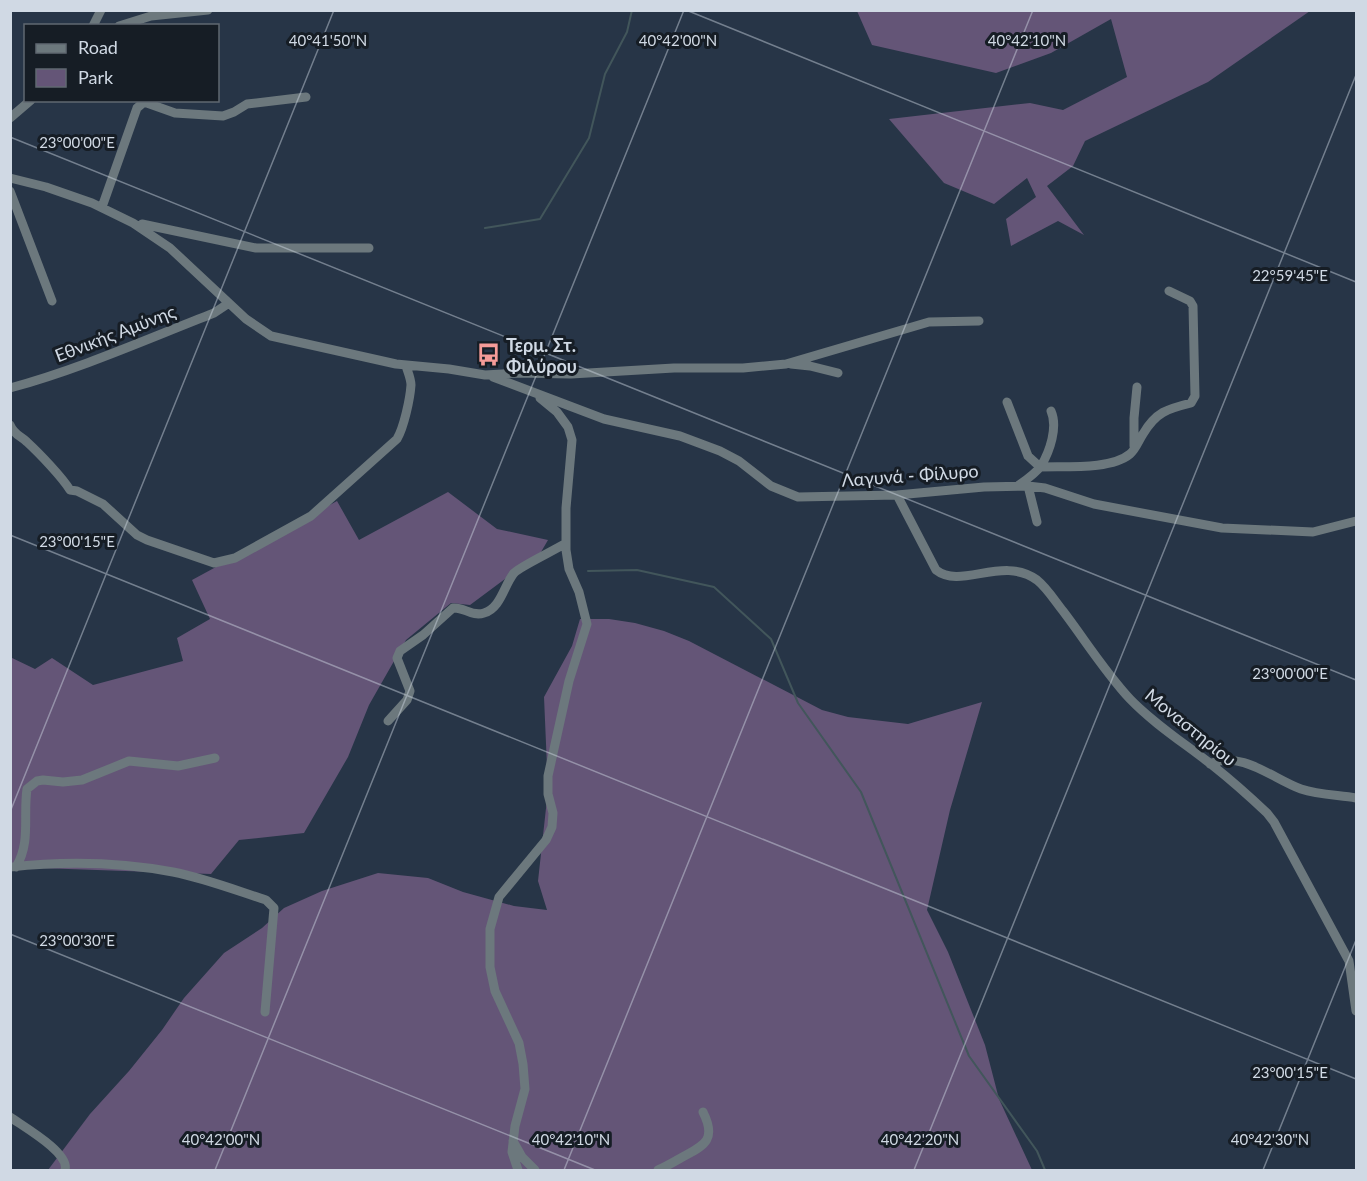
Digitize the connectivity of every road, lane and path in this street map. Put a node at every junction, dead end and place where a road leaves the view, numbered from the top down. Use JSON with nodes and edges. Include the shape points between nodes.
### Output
{"nodes":[{"id":1,"x":101,"y":10,"type":"edge"},
{"id":2,"x":208,"y":10,"type":"edge"},
{"id":3,"x":94,"y":24,"type":"edge"},
{"id":4,"x":125,"y":24,"type":"edge"},
{"id":5,"x":306,"y":97,"type":"dead end"},
{"id":6,"x":29,"y":102,"type":"edge"},
{"id":7,"x":10,"y":118,"type":"edge"},
{"id":8,"x":10,"y":178,"type":"edge"},
{"id":9,"x":10,"y":191,"type":"edge"},
{"id":10,"x":102,"y":207,"type":"junction"},
{"id":11,"x":133,"y":223,"type":"junction"},
{"id":12,"x":369,"y":248,"type":"dead end"},
{"id":13,"x":1169,"y":291,"type":"dead end"},
{"id":14,"x":52,"y":301,"type":"dead end"},
{"id":15,"x":230,"y":303,"type":"junction"},
{"id":16,"x":979,"y":321,"type":"dead end"},
{"id":17,"x":786,"y":364,"type":"junction"},
{"id":18,"x":406,"y":366,"type":"junction"},
{"id":19,"x":838,"y":373,"type":"dead end"},
{"id":20,"x":485,"y":375,"type":"junction"},
{"id":21,"x":1137,"y":387,"type":"dead end"},
{"id":22,"x":10,"y":388,"type":"edge"},
{"id":23,"x":534,"y":392,"type":"junction"},
{"id":24,"x":1007,"y":402,"type":"dead end"},
{"id":25,"x":1051,"y":411,"type":"dead end"},
{"id":26,"x":10,"y":425,"type":"edge"},
{"id":27,"x":1134,"y":449,"type":"junction"},
{"id":28,"x":1040,"y":467,"type":"junction"},
{"id":29,"x":1024,"y":485,"type":"junction"},
{"id":30,"x":897,"y":495,"type":"junction"},
{"id":31,"x":1356,"y":520,"type":"edge"},
{"id":32,"x":1037,"y":522,"type":"dead end"},
{"id":33,"x":566,"y":543,"type":"junction"},
{"id":34,"x":388,"y":721,"type":"dead end"},
{"id":35,"x":215,"y":758,"type":"dead end"},
{"id":36,"x":1210,"y":764,"type":"junction"},
{"id":37,"x":1356,"y":798,"type":"edge"},
{"id":38,"x":13,"y":867,"type":"edge"},
{"id":39,"x":1356,"y":1011,"type":"edge"},
{"id":40,"x":265,"y":1012,"type":"dead end"},
{"id":41,"x":703,"y":1112,"type":"dead end"},
{"id":42,"x":10,"y":1117,"type":"edge"},
{"id":43,"x":513,"y":1141,"type":"junction"},
{"id":44,"x":65,"y":1170,"type":"edge"},
{"id":45,"x":518,"y":1170,"type":"edge"},
{"id":46,"x":535,"y":1170,"type":"edge"},
{"id":47,"x":658,"y":1170,"type":"edge"}],
"edges":[{"from":1,"to":3,"type":"street"},
{"from":2,"to":4,"type":"street","via":[[151,16]]},
{"from":5,"to":10,"type":"street","via":[[247,104],[223,116],[175,113],[149,103],[141,104]]},
{"from":6,"to":7,"type":"street"},
{"from":8,"to":10,"type":"street"},
{"from":9,"to":14,"type":"street"},
{"from":10,"to":11,"type":"street"},
{"from":11,"to":12,"type":"street","via":[[256,248]]},
{"from":11,"to":15,"type":"street","via":[[170,248]]},
{"from":13,"to":27,"type":"street","via":[[1193,306],[1195,396],[1191,403],[1155,417]]},
{"from":15,"to":18,"type":"street","via":[[256,327],[276,338]]},
{"from":15,"to":22,"type":"street","name":"Εθνικής Αμύνης","via":[[105,356]]},
{"from":16,"to":17,"type":"street","via":[[929,322]]},
{"from":17,"to":19,"type":"street"},
{"from":17,"to":20,"type":"street"},
{"from":18,"to":20,"type":"street"},
{"from":18,"to":26,"type":"street","via":[[410,390],[397,439],[311,516],[223,562],[206,562],[137,535],[103,504],[70,490]]},
{"from":20,"to":23,"type":"street","name":"Λαγυνά - Φίλυρο"},
{"from":21,"to":27,"type":"street"},
{"from":23,"to":30,"type":"street","name":"Λαγυνά - Φίλυρο","via":[[604,419],[680,436],[720,451],[792,496]]},
{"from":23,"to":33,"type":"street","via":[[557,412],[572,440]]},
{"from":24,"to":28,"type":"street","via":[[1028,456]]},
{"from":25,"to":28,"type":"street","via":[[1053,436]]},
{"from":27,"to":28,"type":"street","via":[[1119,460],[1104,464]]},
{"from":28,"to":29,"type":"street"},
{"from":29,"to":30,"type":"street","name":"Λαγυνά - Φίλυρο"},
{"from":29,"to":31,"type":"street","name":"Λαγυνά - Φίλυρο","via":[[1094,504],[1222,528],[1313,532]]},
{"from":29,"to":32,"type":"street"},
{"from":30,"to":36,"type":"street","name":"Μοναστηρίου","via":[[936,570],[954,577],[1006,570],[1035,578],[1128,696],[1169,734]]},
{"from":33,"to":34,"type":"street","via":[[514,573],[488,612],[475,614],[453,608],[400,651],[397,658],[410,691]]},
{"from":33,"to":43,"type":"street","via":[[569,569],[587,624],[569,681],[548,776],[552,826],[546,840],[499,897],[490,929],[490,967],[495,991],[519,1043],[525,1076]]},
{"from":35,"to":38,"type":"street","via":[[178,766],[129,761],[82,780],[37,781],[27,789],[25,846]]},
{"from":36,"to":37,"type":"street","via":[[1239,761],[1305,790]]},
{"from":36,"to":39,"type":"street","name":"Μοναστηρίου","via":[[1274,822],[1349,961]]},
{"from":38,"to":40,"type":"street","via":[[87,863],[150,868],[198,878],[266,900],[274,908]]},
{"from":41,"to":47,"type":"street","via":[[709,1135],[705,1143]]},
{"from":42,"to":44,"type":"street","via":[[44,1140],[65,1161]]},
{"from":43,"to":45,"type":"street"},
{"from":43,"to":46,"type":"street"}]}
